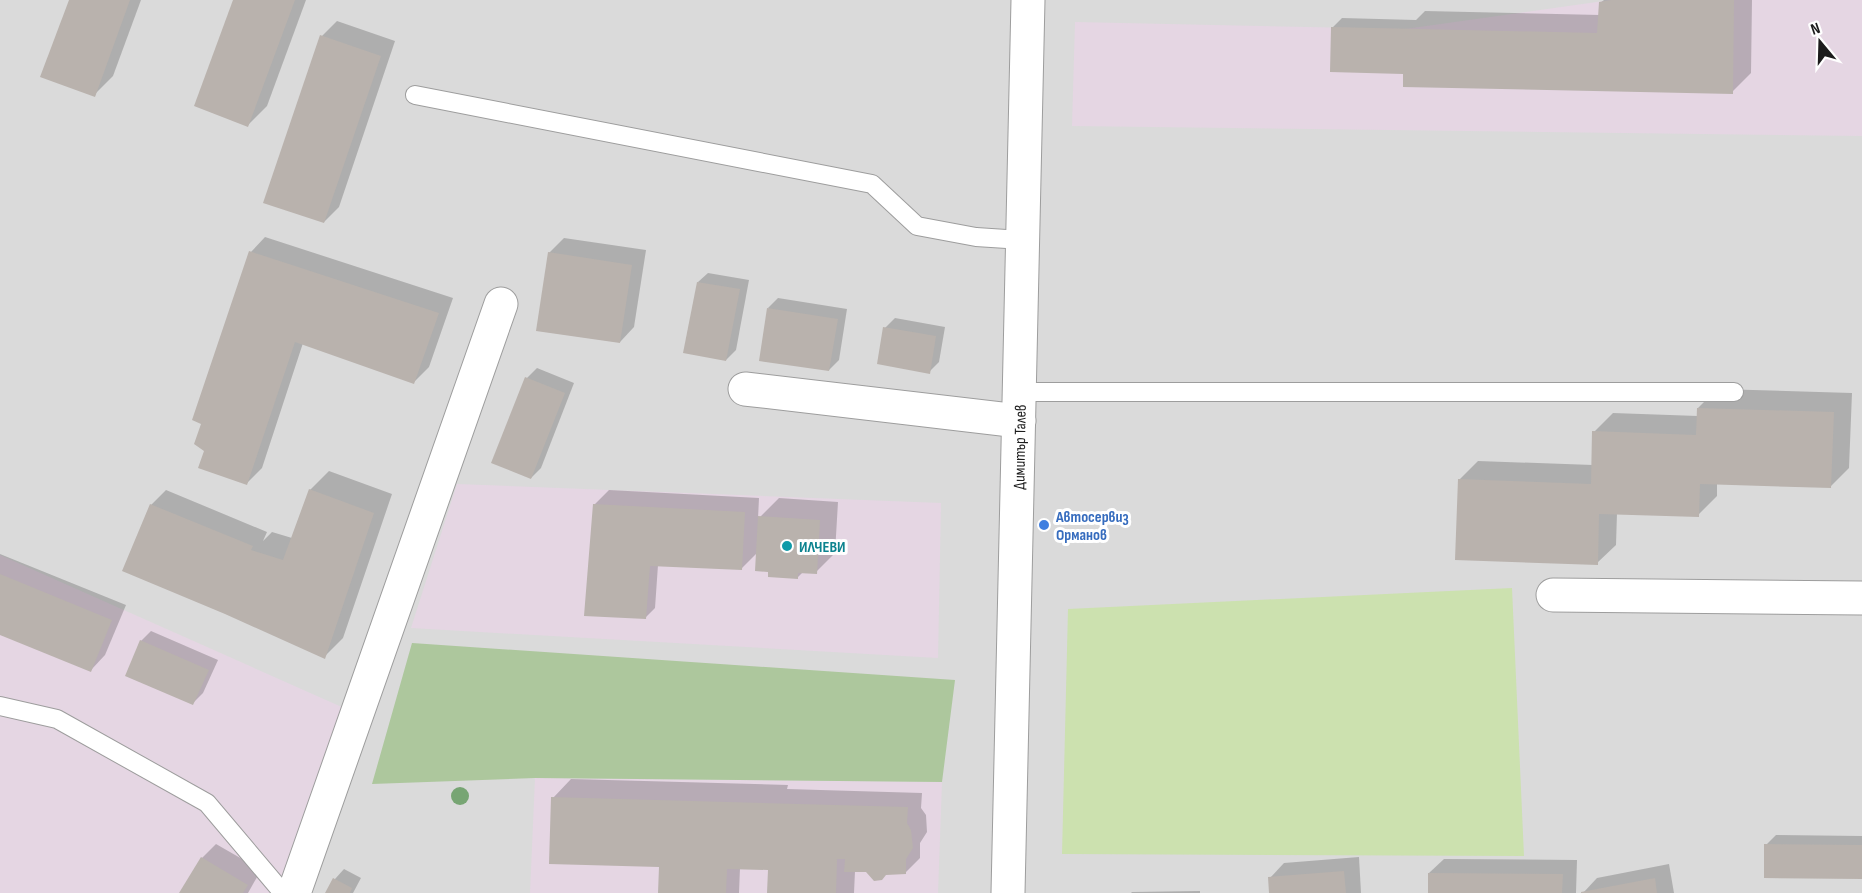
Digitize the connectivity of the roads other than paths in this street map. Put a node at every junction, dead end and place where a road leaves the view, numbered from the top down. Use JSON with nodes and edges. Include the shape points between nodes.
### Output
{"nodes":[{"id":1,"x":1028,"y":0,"type":"edge"},
{"id":2,"x":415,"y":95,"type":"dead end"},
{"id":3,"x":1023,"y":240,"type":"junction"},
{"id":4,"x":501,"y":304,"type":"dead end"},
{"id":5,"x":745,"y":388,"type":"dead end"},
{"id":6,"x":1734,"y":392,"type":"dead end"},
{"id":7,"x":1019,"y":406,"type":"junction"},
{"id":8,"x":1553,"y":595,"type":"dead end"},
{"id":9,"x":1862,"y":598,"type":"edge"},
{"id":10,"x":0,"y":705,"type":"edge"},
{"id":11,"x":283,"y":893,"type":"edge"},
{"id":12,"x":294,"y":893,"type":"edge"},
{"id":13,"x":1008,"y":893,"type":"edge"}],
"edges":[{"from":1,"to":3,"type":"street","name":"Димитър Талев"},
{"from":2,"to":3,"type":"lane","via":[[872,184],[917,226],[975,237]]},
{"from":3,"to":7,"type":"street","name":"Димитър Талев"},
{"from":4,"to":12,"type":"street"},
{"from":5,"to":7,"type":"street"},
{"from":6,"to":7,"type":"lane"},
{"from":7,"to":13,"type":"street","name":"Димитър Талев"},
{"from":8,"to":9,"type":"street"},
{"from":10,"to":11,"type":"lane","via":[[57,719],[207,803]]}]}
